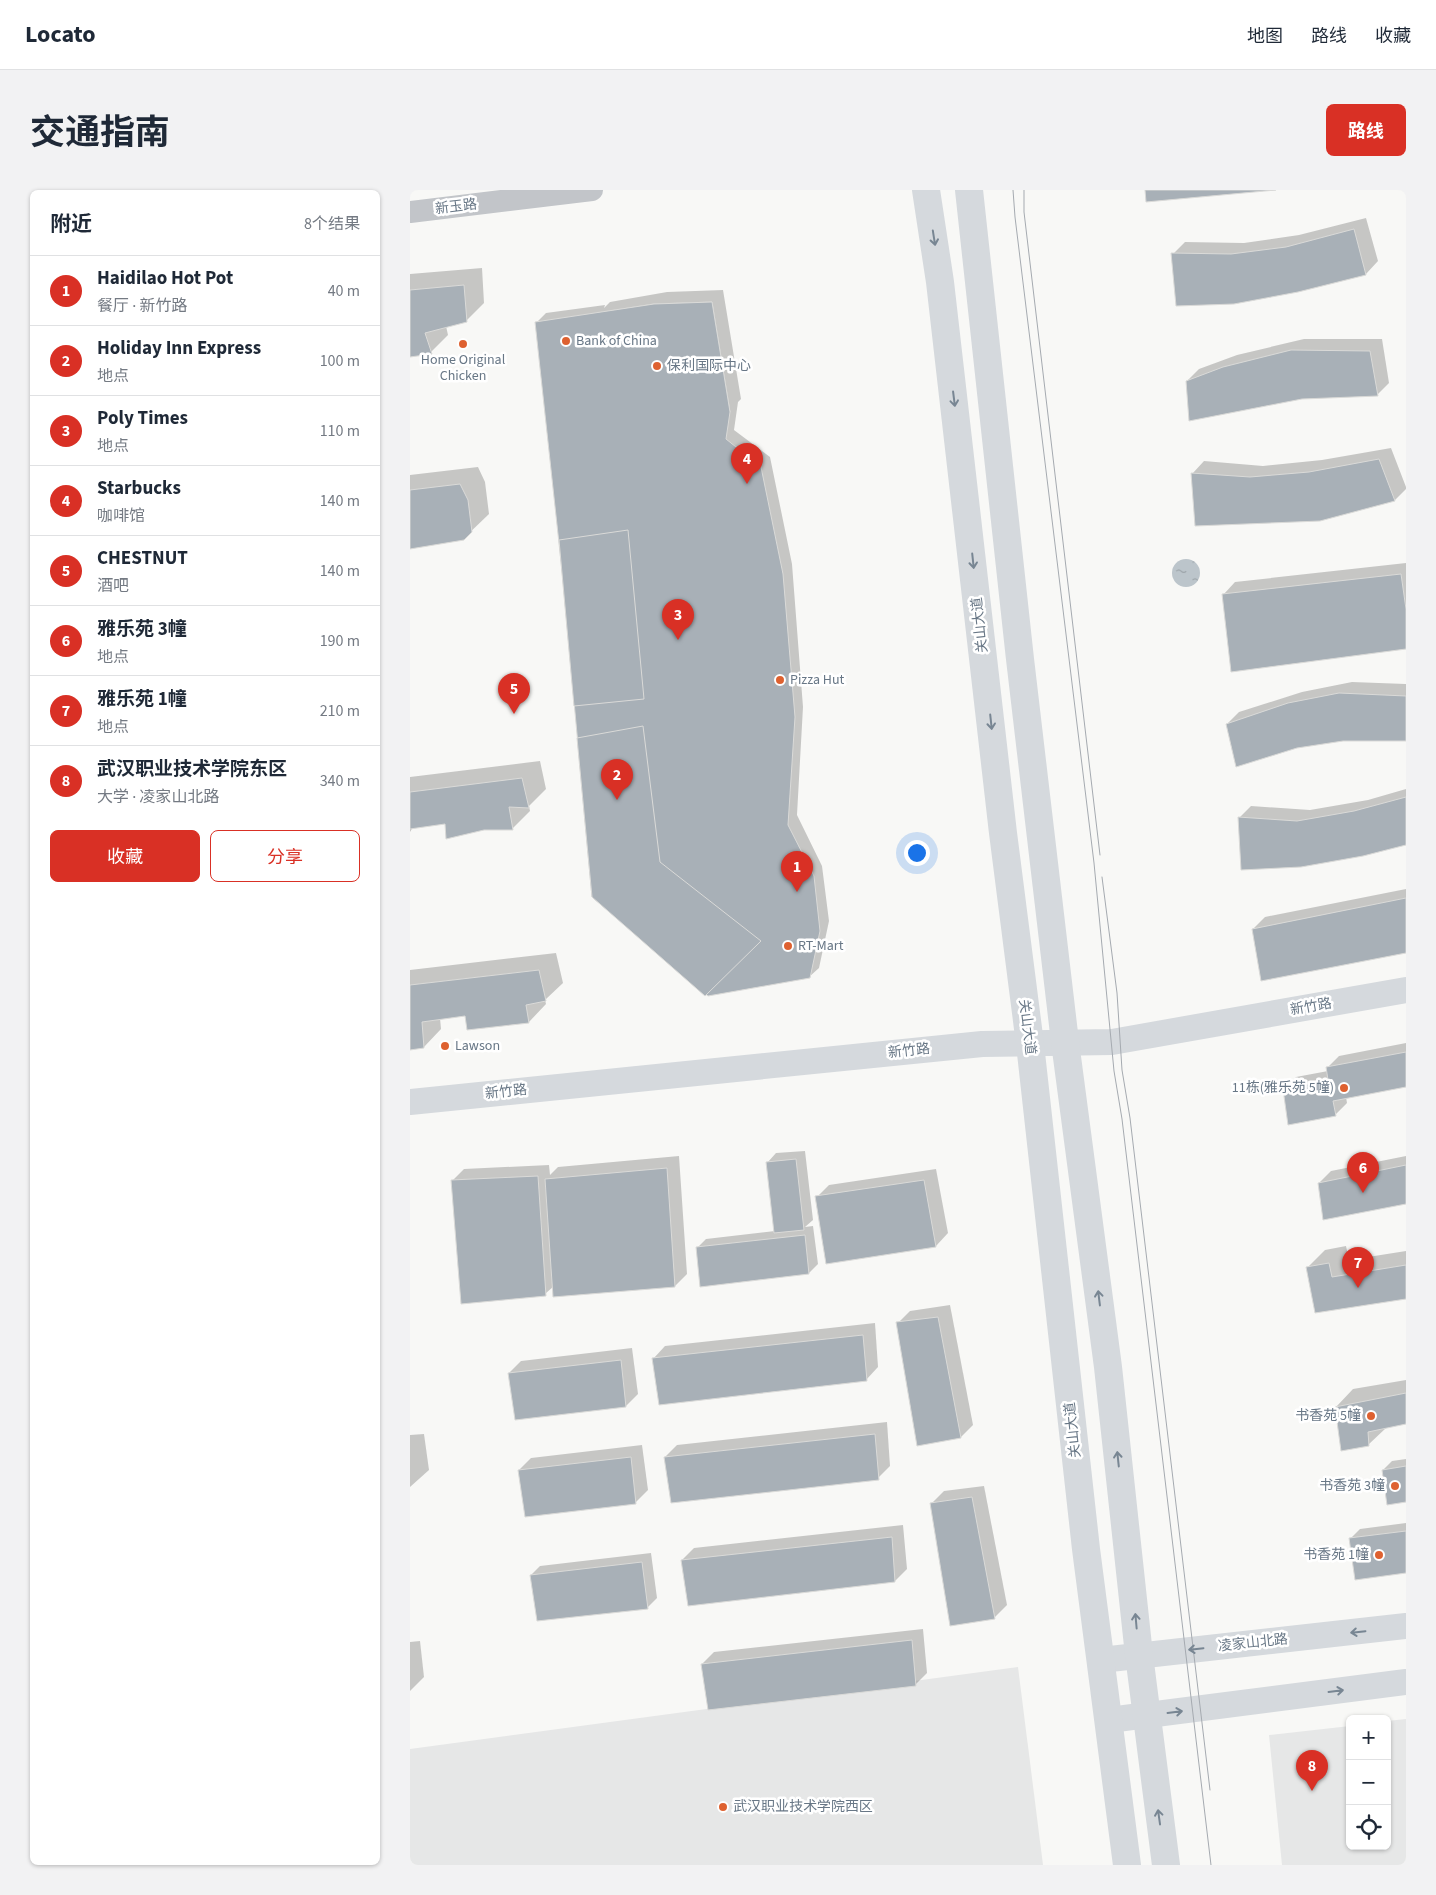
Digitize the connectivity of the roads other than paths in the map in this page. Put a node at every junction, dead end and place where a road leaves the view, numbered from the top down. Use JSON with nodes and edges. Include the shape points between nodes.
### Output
{"nodes":[{"id":1,"x":592,"y":190,"type":"edge"},
{"id":2,"x":926,"y":190,"type":"edge"},
{"id":3,"x":969,"y":190,"type":"edge"},
{"id":4,"x":410,"y":212,"type":"edge"},
{"id":5,"x":1406,"y":990,"type":"edge"},
{"id":6,"x":1065,"y":1042,"type":"junction"},
{"id":7,"x":1030,"y":1044,"type":"junction"},
{"id":8,"x":410,"y":1102,"type":"edge"},
{"id":9,"x":1406,"y":1626,"type":"edge"},
{"id":10,"x":1139,"y":1655,"type":"junction"},
{"id":11,"x":1101,"y":1660,"type":"junction"},
{"id":12,"x":1406,"y":1682,"type":"edge"},
{"id":13,"x":1146,"y":1715,"type":"junction"},
{"id":14,"x":1109,"y":1720,"type":"junction"},
{"id":15,"x":1128,"y":1865,"type":"edge"},
{"id":16,"x":1166,"y":1865,"type":"edge"}],
"edges":[{"from":1,"to":4,"type":"street","name":"新玉路"},
{"from":2,"to":7,"type":"main road","name":"关山大道","one_way":true,"via":[[940,282]]},
{"from":3,"to":6,"type":"main road"},
{"from":5,"to":6,"type":"main road","name":"新竹路","via":[[1119,1040]]},
{"from":6,"to":7,"type":"main road","name":"新竹路"},
{"from":10,"to":6,"type":"main road","one_way":true,"via":[[1108,1367]]},
{"from":7,"to":8,"type":"main road","name":"新竹路","via":[[982,1044]]},
{"from":7,"to":11,"type":"main road","name":"关山大道"},
{"from":9,"to":10,"type":"main road","name":"凌家山北路","one_way":true},
{"from":10,"to":11,"type":"main road","name":"凌家山北路"},
{"from":10,"to":13,"type":"main road"},
{"from":11,"to":14,"type":"main road","name":"关山大道"},
{"from":13,"to":12,"type":"main road","one_way":true},
{"from":13,"to":14,"type":"main road"},
{"from":16,"to":13,"type":"main road","one_way":true},
{"from":14,"to":15,"type":"main road","name":"关山大道"}]}
